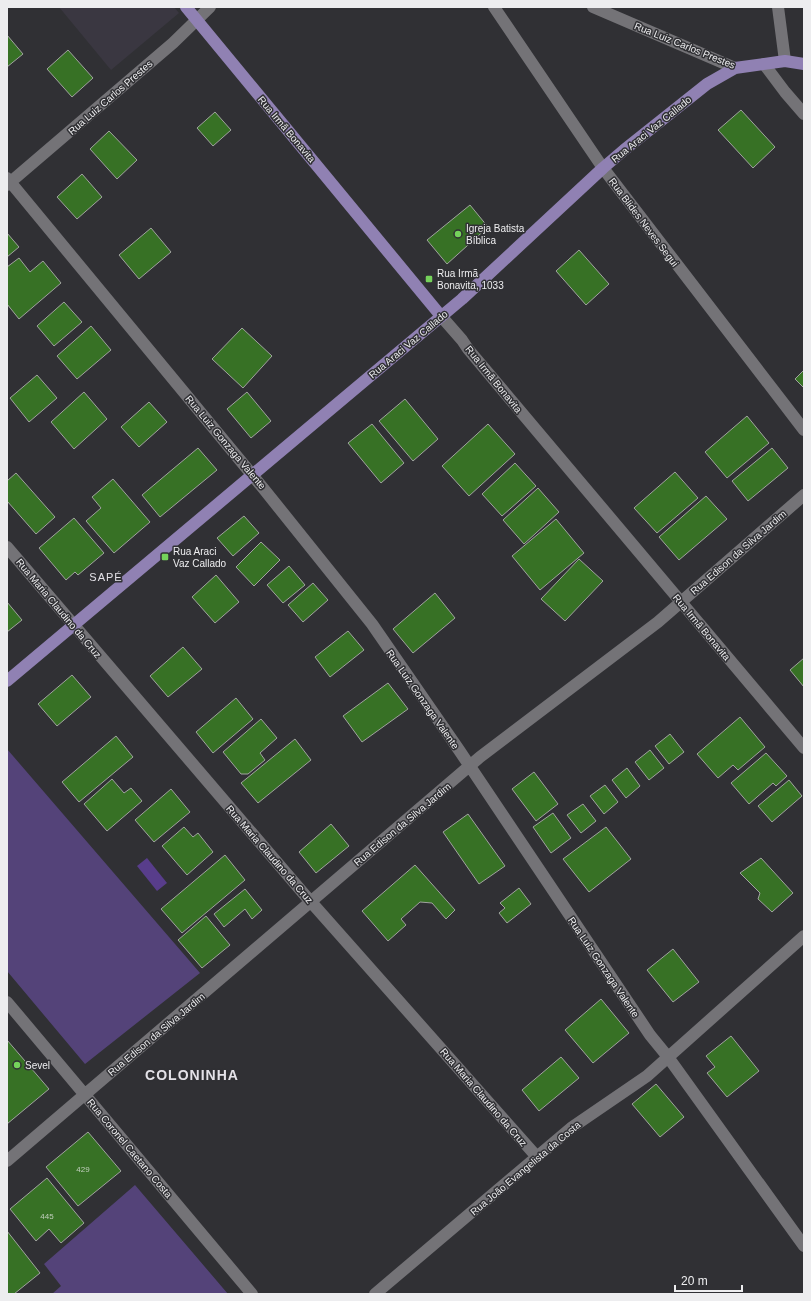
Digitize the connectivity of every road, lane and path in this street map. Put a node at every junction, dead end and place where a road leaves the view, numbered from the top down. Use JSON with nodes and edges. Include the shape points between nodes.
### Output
{"nodes":[{"id":1,"x":186,"y":7,"type":"edge"},
{"id":2,"x":210,"y":7,"type":"edge"},
{"id":3,"x":494,"y":7,"type":"edge"},
{"id":4,"x":593,"y":7,"type":"edge"},
{"id":5,"x":778,"y":7,"type":"edge"},
{"id":6,"x":196,"y":20,"type":"junction"},
{"id":7,"x":785,"y":61,"type":"junction"},
{"id":8,"x":764,"y":64,"type":"junction"},
{"id":9,"x":804,"y":64,"type":"edge"},
{"id":10,"x":735,"y":68,"type":"junction"},
{"id":11,"x":804,"y":114,"type":"edge"},
{"id":12,"x":603,"y":168,"type":"junction"},
{"id":13,"x":8,"y":182,"type":"edge"},
{"id":14,"x":441,"y":316,"type":"junction"},
{"id":15,"x":804,"y":430,"type":"edge"},
{"id":16,"x":252,"y":475,"type":"junction"},
{"id":17,"x":804,"y":495,"type":"edge"},
{"id":18,"x":7,"y":547,"type":"edge"},
{"id":19,"x":680,"y":602,"type":"junction"},
{"id":20,"x":74,"y":625,"type":"junction"},
{"id":21,"x":7,"y":681,"type":"edge"},
{"id":22,"x":804,"y":748,"type":"edge"},
{"id":23,"x":470,"y":766,"type":"junction"},
{"id":24,"x":311,"y":902,"type":"junction"},
{"id":25,"x":804,"y":936,"type":"edge"},
{"id":26,"x":7,"y":1002,"type":"edge"},
{"id":27,"x":668,"y":1057,"type":"junction"},
{"id":28,"x":85,"y":1095,"type":"junction"},
{"id":29,"x":537,"y":1157,"type":"junction"},
{"id":30,"x":7,"y":1161,"type":"edge"},
{"id":31,"x":804,"y":1246,"type":"edge"},
{"id":32,"x":252,"y":1294,"type":"edge"},
{"id":33,"x":375,"y":1294,"type":"edge"}],
"edges":[{"from":1,"to":6,"type":"main road","name":"Rua Irmã Bonavita"},
{"from":2,"to":6,"type":"street","name":"Rua Luiz Carlos Prestes"},
{"from":3,"to":12,"type":"street","name":"Rua Blides Neves Segui"},
{"from":4,"to":10,"type":"street","name":"Rua Luiz Carlos Prestes"},
{"from":5,"to":7,"type":"street"},
{"from":6,"to":13,"type":"street","name":"Rua Luiz Carlos Prestes","via":[[173,43]]},
{"from":6,"to":14,"type":"main road","name":"Rua Irmã Bonavita"},
{"from":7,"to":8,"type":"main road","name":"Rua Luiz Carlos Prestes"},
{"from":7,"to":9,"type":"main road","name":"Rua Luiz Carlos Prestes"},
{"from":8,"to":10,"type":"main road","name":"Rua Luiz Carlos Prestes"},
{"from":8,"to":11,"type":"street"},
{"from":10,"to":12,"type":"main road","name":"Rua Araci Vaz Callado","via":[[707,84]]},
{"from":12,"to":14,"type":"main road","name":"Rua Araci Vaz Callado"},
{"from":12,"to":15,"type":"street","name":"Rua Blides Neves Segui"},
{"from":13,"to":16,"type":"street","name":"Rua Luiz Gonzaga Valente"},
{"from":14,"to":16,"type":"main road","name":"Rua Araci Vaz Callado"},
{"from":14,"to":19,"type":"street","name":"Rua Irmã Bonavita"},
{"from":16,"to":20,"type":"main road","name":"Rua Araci Vaz Callado"},
{"from":16,"to":23,"type":"street","name":"Rua Luiz Gonzaga Valente","via":[[372,624]]},
{"from":17,"to":19,"type":"street","name":"Rua Edison da Silva Jardim"},
{"from":18,"to":20,"type":"street","name":"Rua Maria Claudino da Cruz"},
{"from":19,"to":22,"type":"street","name":"Rua Irmã Bonavita"},
{"from":19,"to":23,"type":"street","name":"Rua Edison da Silva Jardim","via":[[658,622]]},
{"from":20,"to":21,"type":"main road","name":"Rua Araci Vaz Callado"},
{"from":20,"to":24,"type":"street","name":"Rua Maria Claudino da Cruz"},
{"from":23,"to":24,"type":"street","name":"Rua Edison da Silva Jardim"},
{"from":23,"to":27,"type":"street","name":"Rua Luiz Gonzaga Valente","via":[[646,1029]]},
{"from":24,"to":28,"type":"street","name":"Rua Edison da Silva Jardim"},
{"from":24,"to":29,"type":"street","name":"Rua Maria Claudino da Cruz"},
{"from":25,"to":27,"type":"street","name":"Rua João Evangelista da Costa"},
{"from":26,"to":28,"type":"street","name":"Rua Coronel Caetano Costa"},
{"from":27,"to":29,"type":"street","name":"Rua João Evangelista da Costa","via":[[647,1076],[572,1128]]},
{"from":27,"to":31,"type":"street","name":"Rua Luiz Gonzaga Valente"},
{"from":28,"to":30,"type":"street","name":"Rua Edison da Silva Jardim"},
{"from":28,"to":32,"type":"street","name":"Rua Coronel Caetano Costa"},
{"from":29,"to":33,"type":"street","name":"Rua João Evangelista da Costa"}]}
